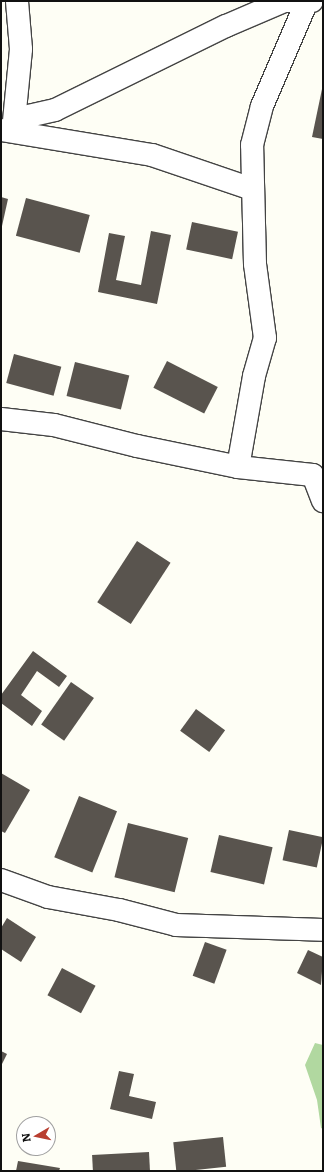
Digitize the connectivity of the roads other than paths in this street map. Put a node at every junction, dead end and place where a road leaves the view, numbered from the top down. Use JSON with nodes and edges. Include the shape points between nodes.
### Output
{"nodes":[{"id":1,"x":17,"y":1,"type":"edge"},
{"id":2,"x":308,"y":1,"type":"edge"},
{"id":3,"x":10,"y":127,"type":"edge"},
{"id":4,"x":252,"y":190,"type":"junction"},
{"id":5,"x":1,"y":419,"type":"edge"},
{"id":6,"x":238,"y":467,"type":"junction"},
{"id":7,"x":323,"y":502,"type":"edge"},
{"id":8,"x":1,"y":880,"type":"edge"},
{"id":9,"x":323,"y":930,"type":"edge"}],
"edges":[{"from":1,"to":3,"type":"street","via":[[21,49]]},
{"from":2,"to":3,"type":"street","via":[[284,1],[226,26],[55,110]]},
{"from":2,"to":4,"type":"street","via":[[262,106],[252,145]]},
{"from":3,"to":4,"type":"street","via":[[152,154]]},
{"from":4,"to":6,"type":"street","via":[[255,264],[264,338],[254,376]]},
{"from":5,"to":6,"type":"street","via":[[54,425],[137,446]]},
{"from":6,"to":7,"type":"street","via":[[313,475]]},
{"from":8,"to":9,"type":"street","via":[[48,897],[119,910],[176,925]]}]}
